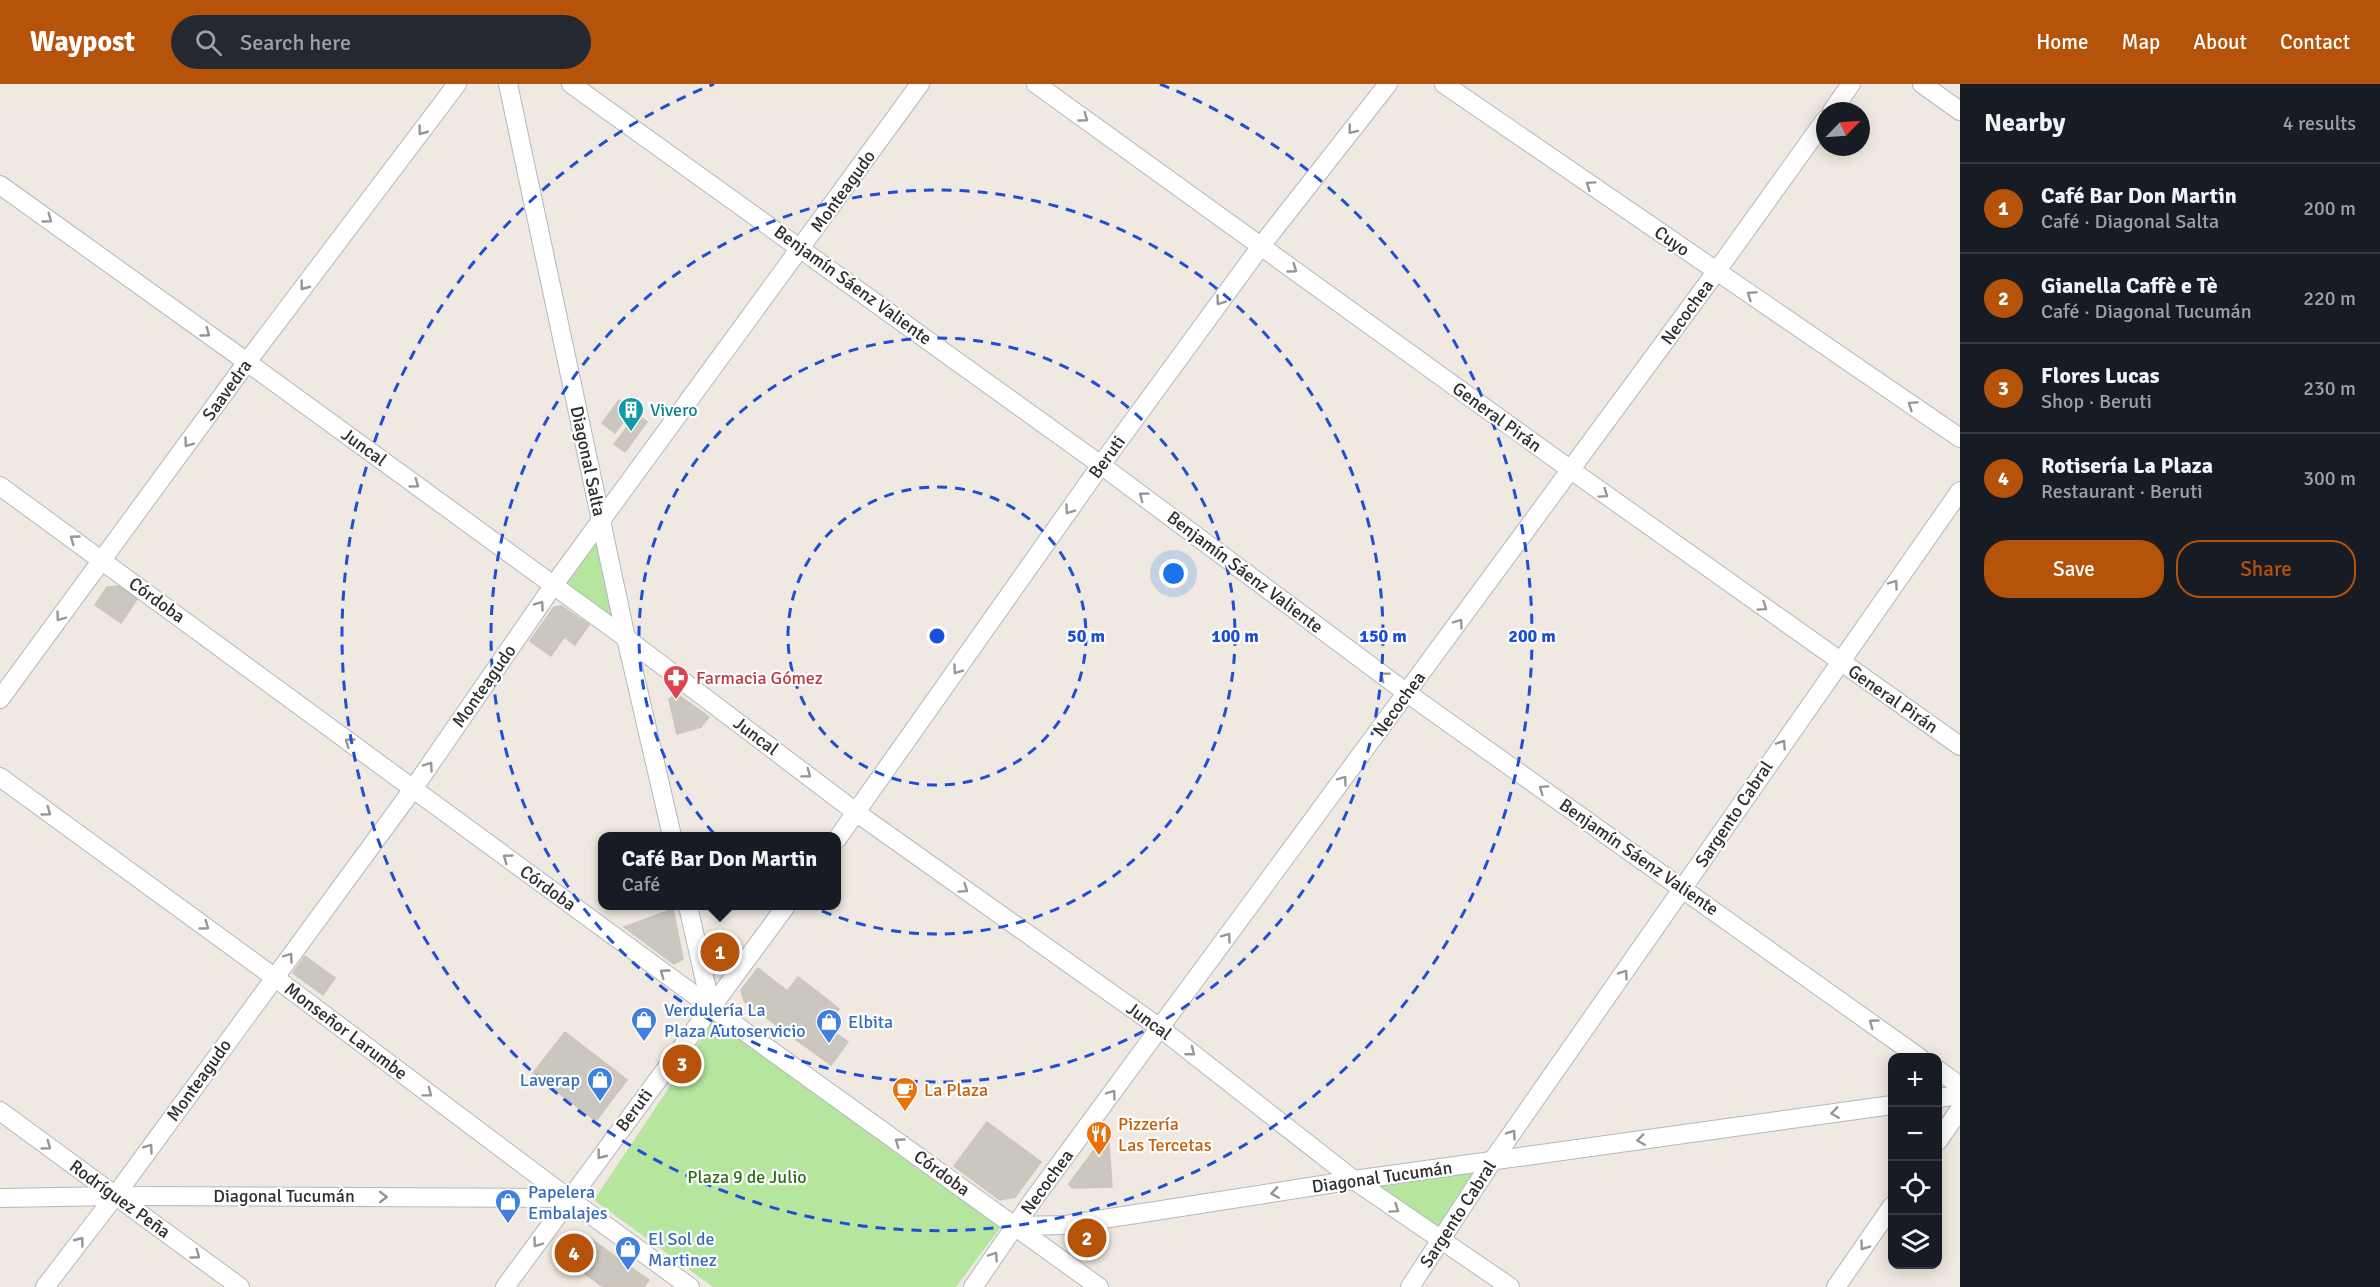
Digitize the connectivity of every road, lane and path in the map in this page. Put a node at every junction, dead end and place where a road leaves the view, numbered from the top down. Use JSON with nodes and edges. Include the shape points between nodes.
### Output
{"nodes":[{"id":1,"x":457,"y":84,"type":"edge"},
{"id":2,"x":508,"y":84,"type":"edge"},
{"id":3,"x":571,"y":84,"type":"edge"},
{"id":4,"x":920,"y":84,"type":"edge"},
{"id":5,"x":1036,"y":84,"type":"edge"},
{"id":6,"x":1388,"y":84,"type":"edge"},
{"id":7,"x":1444,"y":84,"type":"edge"},
{"id":8,"x":1851,"y":84,"type":"edge"},
{"id":9,"x":1922,"y":84,"type":"edge"},
{"id":10,"x":1838,"y":102,"type":"edge"},
{"id":11,"x":1960,"y":111,"type":"edge"},
{"id":12,"x":1816,"y":133,"type":"edge"},
{"id":13,"x":0,"y":185,"type":"edge"},
{"id":14,"x":1261,"y":246,"type":"junction"},
{"id":15,"x":802,"y":248,"type":"junction"},
{"id":16,"x":1716,"y":272,"type":"junction"},
{"id":17,"x":248,"y":362,"type":"junction"},
{"id":18,"x":1960,"y":438,"type":"edge"},
{"id":19,"x":1101,"y":465,"type":"junction"},
{"id":20,"x":1570,"y":470,"type":"junction"},
{"id":21,"x":0,"y":486,"type":"edge"},
{"id":22,"x":1960,"y":491,"type":"edge"},
{"id":23,"x":601,"y":522,"type":"junction"},
{"id":24,"x":102,"y":560,"type":"junction"},
{"id":25,"x":554,"y":586,"type":"junction"},
{"id":26,"x":626,"y":638,"type":"junction"},
{"id":27,"x":1839,"y":661,"type":"junction"},
{"id":28,"x":1407,"y":693,"type":"junction"},
{"id":29,"x":0,"y":699,"type":"edge"},
{"id":30,"x":1960,"y":746,"type":"edge"},
{"id":31,"x":0,"y":777,"type":"edge"},
{"id":32,"x":413,"y":789,"type":"junction"},
{"id":33,"x":857,"y":813,"type":"junction"},
{"id":34,"x":671,"y":832,"type":"edge"},
{"id":35,"x":841,"y":834,"type":"edge"},
{"id":36,"x":1683,"y":888,"type":"junction"},
{"id":37,"x":689,"y":910,"type":"edge"},
{"id":38,"x":783,"y":910,"type":"edge"},
{"id":39,"x":274,"y":977,"type":"junction"},
{"id":40,"x":711,"y":1007,"type":"junction"},
{"id":41,"x":1160,"y":1028,"type":"junction"},
{"id":42,"x":1913,"y":1053,"type":"edge"},
{"id":43,"x":1942,"y":1073,"type":"edge"},
{"id":44,"x":1960,"y":1086,"type":"edge"},
{"id":45,"x":1960,"y":1095,"type":"edge"},
{"id":46,"x":1942,"y":1097,"type":"edge"},
{"id":47,"x":1888,"y":1106,"type":"edge"},
{"id":48,"x":1960,"y":1109,"type":"edge"},
{"id":49,"x":0,"y":1111,"type":"edge"},
{"id":50,"x":1942,"y":1136,"type":"edge"},
{"id":51,"x":1493,"y":1160,"type":"junction"},
{"id":52,"x":1354,"y":1180,"type":"junction"},
{"id":53,"x":115,"y":1196,"type":"junction"},
{"id":54,"x":0,"y":1198,"type":"edge"},
{"id":55,"x":568,"y":1198,"type":"junction"},
{"id":56,"x":1888,"y":1213,"type":"edge"},
{"id":57,"x":1015,"y":1226,"type":"junction"},
{"id":58,"x":1442,"y":1241,"type":"junction"},
{"id":59,"x":45,"y":1287,"type":"edge"},
{"id":60,"x":240,"y":1287,"type":"edge"},
{"id":61,"x":505,"y":1287,"type":"edge"},
{"id":62,"x":690,"y":1287,"type":"edge"},
{"id":63,"x":973,"y":1287,"type":"edge"},
{"id":64,"x":1099,"y":1287,"type":"edge"},
{"id":65,"x":1410,"y":1287,"type":"edge"},
{"id":66,"x":1510,"y":1287,"type":"edge"},
{"id":67,"x":1836,"y":1287,"type":"edge"}],
"edges":[{"from":1,"to":17,"type":"street","name":"Saavedra","one_way":true},
{"from":2,"to":23,"type":"street","name":"Diagonal Salta"},
{"from":3,"to":15,"type":"street","name":"Benjamín Sáenz Valiente"},
{"from":4,"to":15,"type":"street","name":"Monteagudo"},
{"from":5,"to":14,"type":"street","name":"General Pirán","one_way":true},
{"from":6,"to":14,"type":"street","name":"Beruti","one_way":true},
{"from":16,"to":7,"type":"street","name":"Cuyo","one_way":true},
{"from":8,"to":10,"type":"street"},
{"from":9,"to":11,"type":"street"},
{"from":12,"to":16,"type":"street","name":"Necochea"},
{"from":13,"to":17,"type":"street","name":"Juncal","one_way":true},
{"from":14,"to":19,"type":"street","name":"Beruti","one_way":true},
{"from":14,"to":20,"type":"street","name":"General Pirán","one_way":true},
{"from":15,"to":19,"type":"street","name":"Benjamín Sáenz Valiente"},
{"from":15,"to":23,"type":"street","name":"Monteagudo"},
{"from":18,"to":16,"type":"street","name":"Cuyo","one_way":true},
{"from":16,"to":20,"type":"street","name":"Necochea"},
{"from":17,"to":24,"type":"street","name":"Saavedra","one_way":true},
{"from":17,"to":25,"type":"street","name":"Juncal","one_way":true},
{"from":28,"to":19,"type":"street","name":"Benjamín Sáenz Valiente","one_way":true},
{"from":19,"to":33,"type":"street","name":"Beruti","one_way":true},
{"from":20,"to":27,"type":"street","name":"General Pirán","one_way":true},
{"from":28,"to":20,"type":"street","name":"Necochea","one_way":true},
{"from":24,"to":21,"type":"street","name":"Córdoba","one_way":true},
{"from":27,"to":22,"type":"street","name":"Sargento Cabral","one_way":true},
{"from":23,"to":25,"type":"street","name":"Monteagudo"},
{"from":23,"to":26,"type":"street","name":"Diagonal Salta"},
{"from":24,"to":29,"type":"street","name":"Saavedra","one_way":true},
{"from":32,"to":24,"type":"street","name":"Córdoba","one_way":true},
{"from":25,"to":26,"type":"street","name":"Juncal"},
{"from":32,"to":25,"type":"street","name":"Monteagudo","one_way":true},
{"from":26,"to":33,"type":"street","name":"Juncal","one_way":true},
{"from":26,"to":34,"type":"street","name":"Diagonal Salta"},
{"from":27,"to":30,"type":"street","name":"General Pirán"},
{"from":36,"to":27,"type":"street","name":"Sargento Cabral","one_way":true},
{"from":36,"to":28,"type":"street","name":"Benjamín Sáenz Valiente","one_way":true},
{"from":41,"to":28,"type":"street","name":"Necochea","one_way":true},
{"from":31,"to":39,"type":"street","name":"Monseñor Larumbe","one_way":true},
{"from":39,"to":32,"type":"street","name":"Monteagudo","one_way":true},
{"from":40,"to":32,"type":"street","name":"Córdoba","one_way":true},
{"from":33,"to":35,"type":"street","name":"Beruti"},
{"from":33,"to":41,"type":"street","name":"Juncal","one_way":true},
{"from":42,"to":36,"type":"street","name":"Benjamín Sáenz Valiente","one_way":true},
{"from":51,"to":36,"type":"street","name":"Sargento Cabral","one_way":true},
{"from":37,"to":40,"type":"street"},
{"from":38,"to":40,"type":"street","name":"Beruti"},
{"from":53,"to":39,"type":"street","name":"Monteagudo","one_way":true},
{"from":39,"to":55,"type":"street","name":"Monseñor Larumbe","one_way":true},
{"from":40,"to":55,"type":"street","name":"Beruti","one_way":true},
{"from":57,"to":40,"type":"street","name":"Córdoba","one_way":true},
{"from":41,"to":52,"type":"street","name":"Juncal","one_way":true},
{"from":57,"to":41,"type":"street","name":"Necochea","one_way":true},
{"from":43,"to":44,"type":"street"},
{"from":45,"to":46,"type":"street"},
{"from":47,"to":51,"type":"street","name":"Diagonal Tucumán","one_way":true},
{"from":48,"to":50,"type":"street"},
{"from":49,"to":53,"type":"street","name":"Rodríguez Peña","one_way":true},
{"from":51,"to":52,"type":"street","name":"Diagonal Tucumán"},
{"from":51,"to":58,"type":"street","name":"Sargento Cabral"},
{"from":52,"to":57,"type":"street","name":"Diagonal Tucumán","one_way":true,"via":[[1065,1225]]},
{"from":52,"to":58,"type":"street","name":"Juncal","one_way":true},
{"from":53,"to":54,"type":"street","name":"Diagonal Tucumán"},
{"from":53,"to":55,"type":"street","name":"Diagonal Tucumán","one_way":true},
{"from":59,"to":53,"type":"street","name":"Monteagudo","one_way":true},
{"from":53,"to":60,"type":"street","name":"Rodríguez Peña","one_way":true},
{"from":55,"to":61,"type":"street","name":"Beruti","one_way":true},
{"from":55,"to":62,"type":"street","name":"Monseñor Larumbe"},
{"from":56,"to":67,"type":"street","one_way":true},
{"from":63,"to":57,"type":"street","name":"Necochea","one_way":true},
{"from":57,"to":64,"type":"street","name":"Córdoba"},
{"from":58,"to":65,"type":"street","name":"Sargento Cabral"},
{"from":58,"to":66,"type":"street","name":"Juncal"}]}
